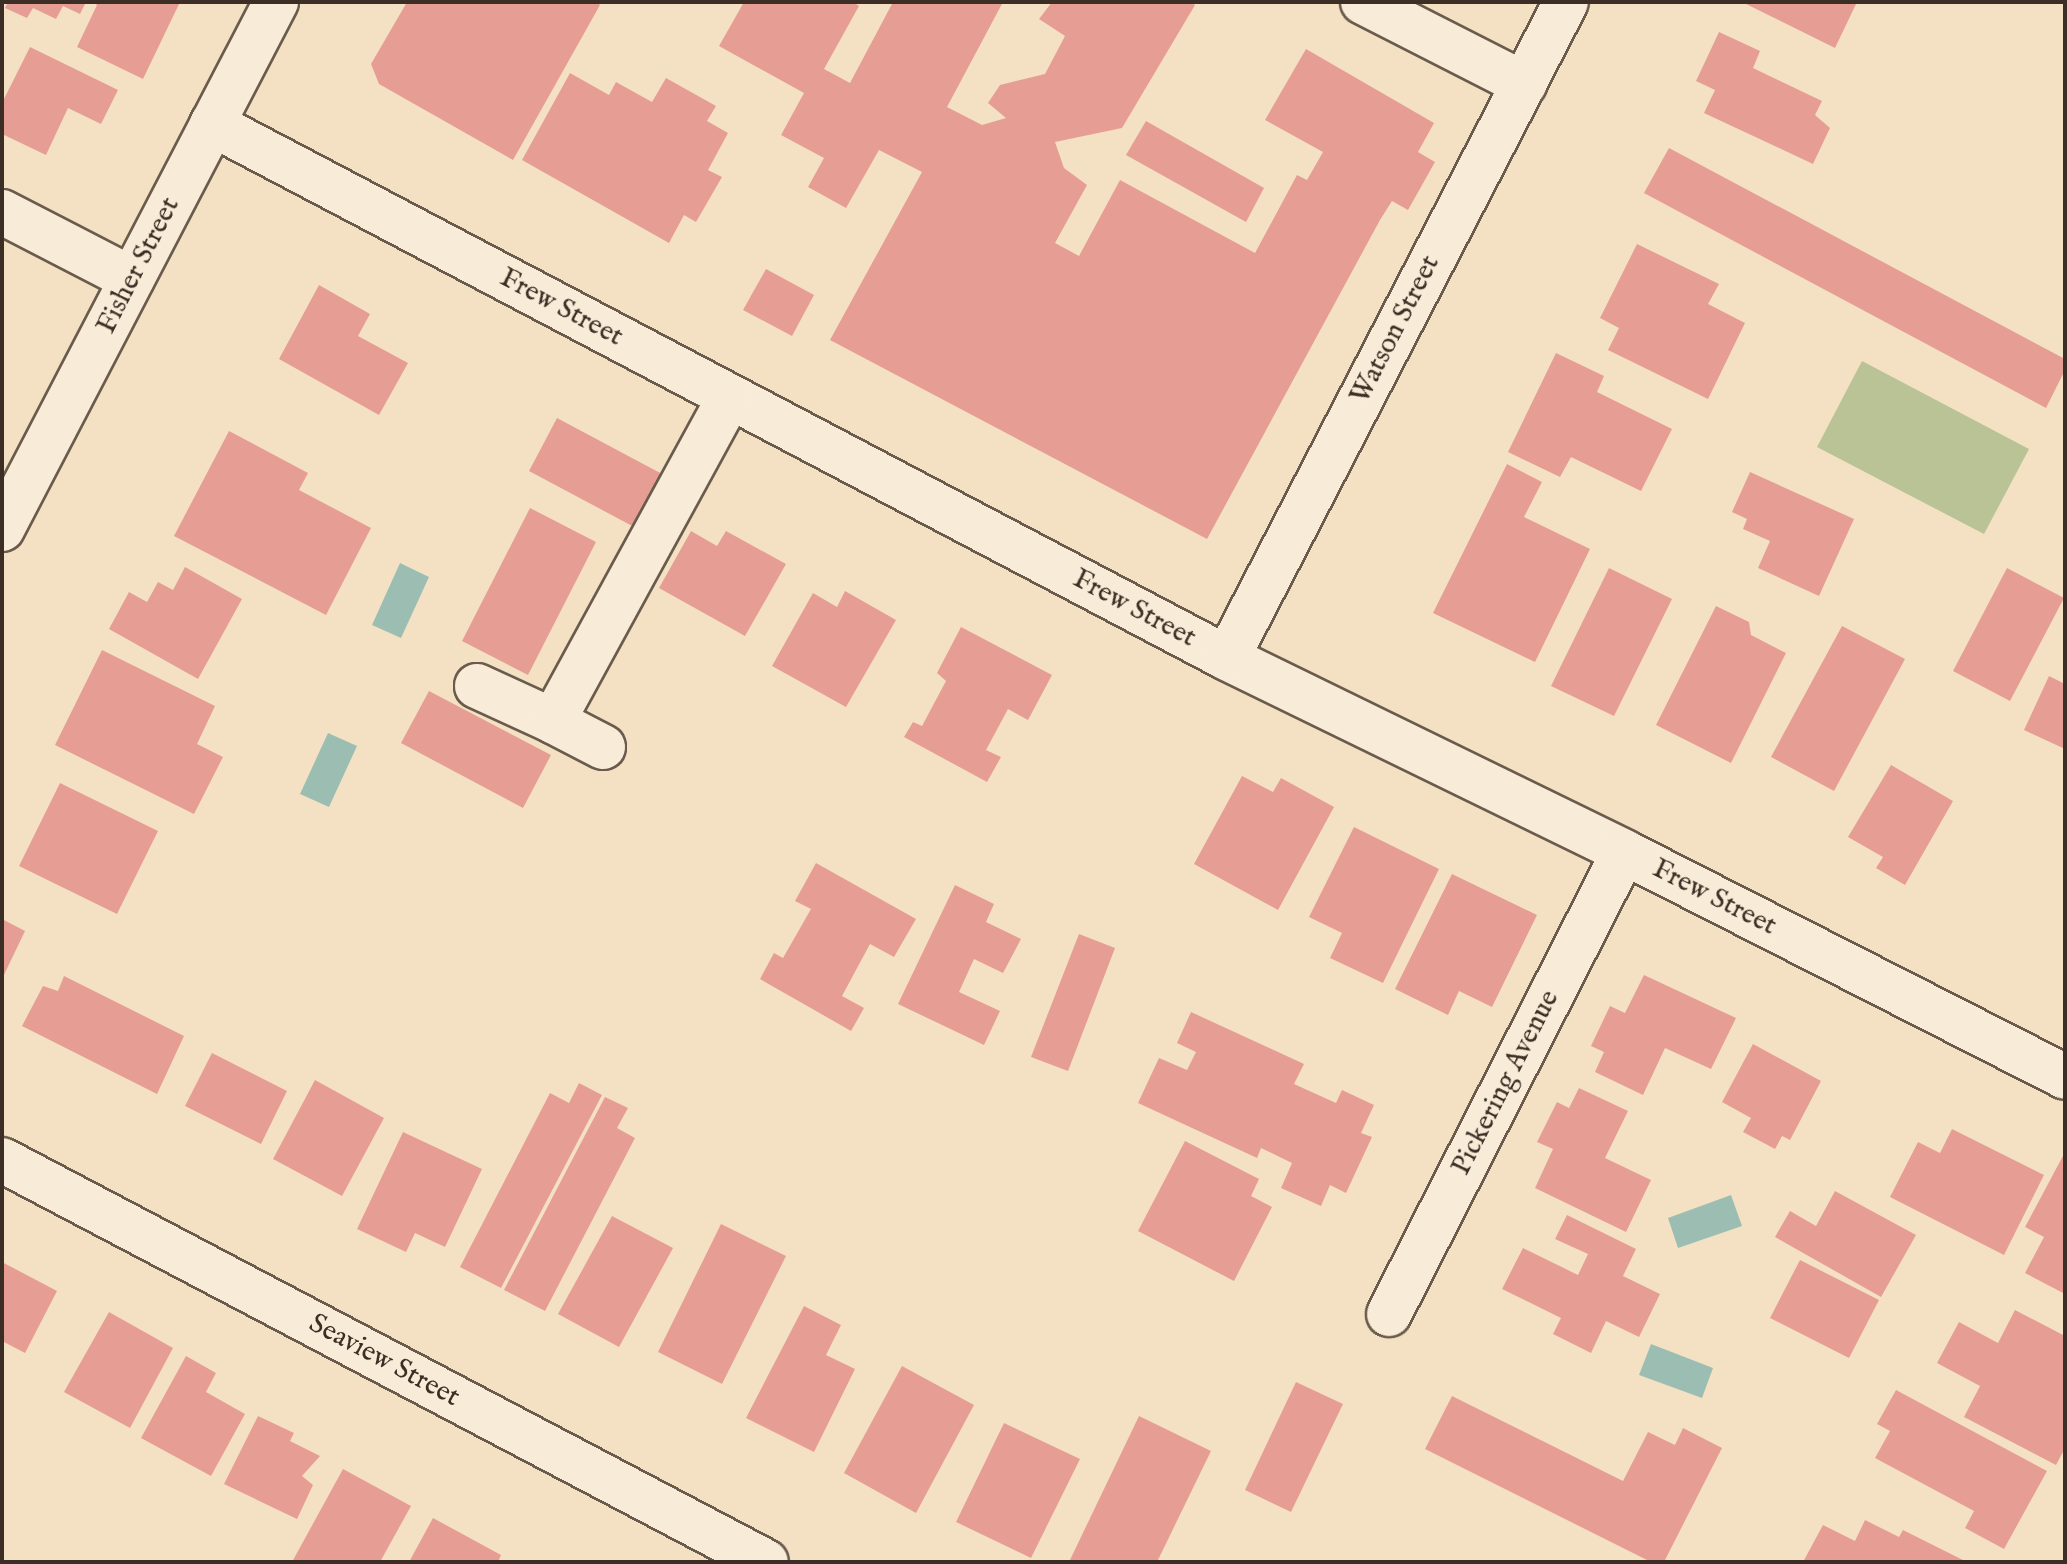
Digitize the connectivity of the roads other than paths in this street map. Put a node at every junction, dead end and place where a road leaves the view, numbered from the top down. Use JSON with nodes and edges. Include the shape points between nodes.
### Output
{"nodes":[{"id":1,"x":276,"y":2,"type":"edge"},
{"id":2,"x":1363,"y":2,"type":"edge"},
{"id":3,"x":1566,"y":2,"type":"edge"},
{"id":4,"x":1524,"y":84,"type":"junction"},
{"id":5,"x":212,"y":124,"type":"junction"},
{"id":6,"x":2,"y":212,"type":"edge"},
{"id":7,"x":132,"y":279,"type":"junction"},
{"id":8,"x":730,"y":397,"type":"junction"},
{"id":9,"x":2,"y":529,"type":"edge"},
{"id":10,"x":1227,"y":658,"type":"junction"},
{"id":11,"x":477,"y":686,"type":"dead end"},
{"id":12,"x":553,"y":721,"type":"junction"},
{"id":13,"x":603,"y":747,"type":"dead end"},
{"id":14,"x":1624,"y":852,"type":"junction"},
{"id":15,"x":2065,"y":1077,"type":"edge"},
{"id":16,"x":2,"y":1160,"type":"edge"},
{"id":17,"x":1389,"y":1314,"type":"dead end"},
{"id":18,"x":766,"y":1562,"type":"edge"}],
"edges":[{"from":1,"to":5,"type":"street","name":"Fisher Street"},
{"from":2,"to":4,"type":"street"},
{"from":3,"to":4,"type":"street","name":"Watson Street"},
{"from":4,"to":10,"type":"street","name":"Watson Street"},
{"from":5,"to":7,"type":"street","name":"Fisher Street"},
{"from":5,"to":8,"type":"street","name":"Frew Street"},
{"from":6,"to":7,"type":"street"},
{"from":7,"to":9,"type":"street","name":"Fisher Street"},
{"from":8,"to":10,"type":"street","name":"Frew Street"},
{"from":8,"to":12,"type":"street"},
{"from":10,"to":14,"type":"street","name":"Frew Street"},
{"from":11,"to":12,"type":"street"},
{"from":12,"to":13,"type":"street"},
{"from":14,"to":15,"type":"street","name":"Frew Street"},
{"from":14,"to":17,"type":"street","name":"Pickering Avenue"},
{"from":16,"to":18,"type":"street","name":"Seaview Street"}]}
